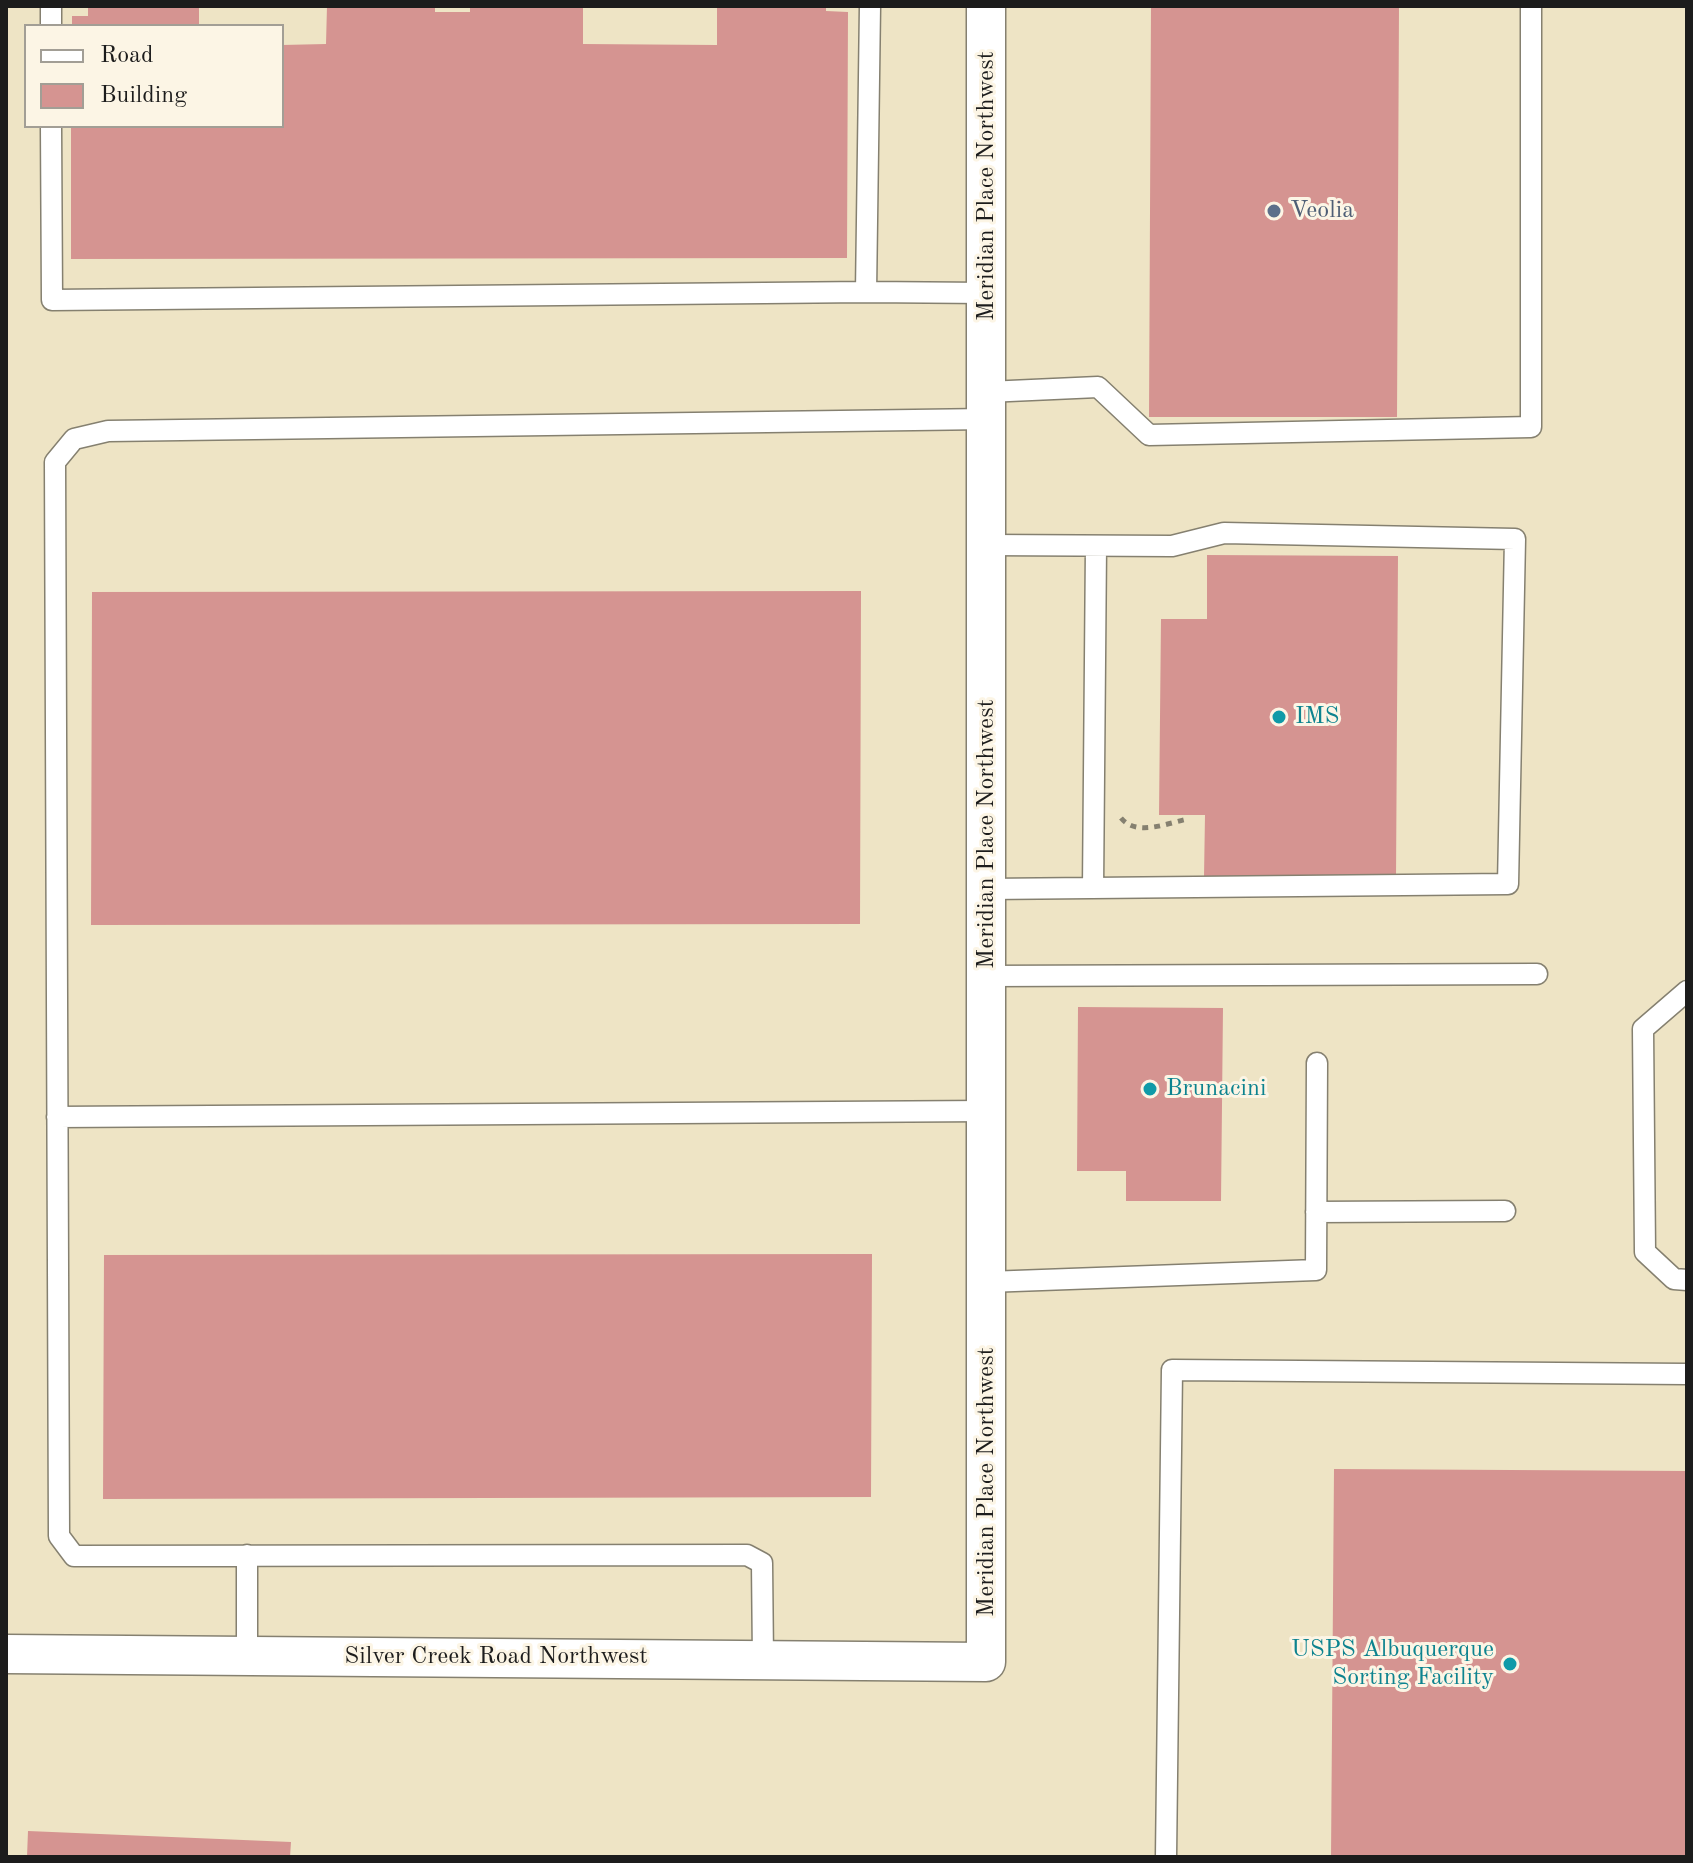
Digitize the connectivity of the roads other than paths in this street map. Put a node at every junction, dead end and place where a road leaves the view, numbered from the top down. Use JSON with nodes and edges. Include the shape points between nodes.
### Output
{"nodes":[{"id":1,"x":870,"y":6,"type":"edge"},
{"id":2,"x":986,"y":6,"type":"edge"},
{"id":3,"x":1531,"y":6,"type":"edge"},
{"id":4,"x":51,"y":128,"type":"edge"},
{"id":5,"x":866,"y":292,"type":"junction"},
{"id":6,"x":987,"y":293,"type":"junction"},
{"id":7,"x":987,"y":405,"type":"junction"},
{"id":8,"x":987,"y":545,"type":"junction"},
{"id":9,"x":1096,"y":546,"type":"junction"},
{"id":10,"x":1093,"y":888,"type":"junction"},
{"id":11,"x":987,"y":889,"type":"junction"},
{"id":12,"x":1537,"y":974,"type":"dead end"},
{"id":13,"x":987,"y":976,"type":"junction"},
{"id":14,"x":1687,"y":991,"type":"edge"},
{"id":15,"x":1317,"y":1063,"type":"dead end"},
{"id":16,"x":987,"y":1111,"type":"junction"},
{"id":17,"x":57,"y":1117,"type":"junction"},
{"id":18,"x":1505,"y":1211,"type":"dead end"},
{"id":19,"x":1316,"y":1212,"type":"junction"},
{"id":20,"x":1687,"y":1280,"type":"edge"},
{"id":21,"x":987,"y":1282,"type":"junction"},
{"id":22,"x":1687,"y":1374,"type":"edge"},
{"id":23,"x":247,"y":1555,"type":"junction"},
{"id":24,"x":6,"y":1654,"type":"edge"},
{"id":25,"x":247,"y":1655,"type":"junction"},
{"id":26,"x":763,"y":1660,"type":"junction"},
{"id":27,"x":986,"y":1662,"type":"joint"},
{"id":28,"x":1166,"y":1857,"type":"edge"}],
"edges":[{"from":1,"to":5,"type":"lane"},
{"from":2,"to":6,"type":"street","name":"Meridian Place Northwest"},
{"from":3,"to":7,"type":"lane","via":[[1531,427],[1149,435],[1098,387]]},
{"from":4,"to":5,"type":"lane","via":[[52,300]]},
{"from":5,"to":6,"type":"lane"},
{"from":6,"to":7,"type":"street","name":"Meridian Place Northwest"},
{"from":7,"to":8,"type":"street","name":"Meridian Place Northwest"},
{"from":7,"to":17,"type":"lane","via":[[108,431],[74,439],[55,462]]},
{"from":8,"to":9,"type":"lane"},
{"from":8,"to":11,"type":"street","name":"Meridian Place Northwest"},
{"from":9,"to":10,"type":"lane"},
{"from":9,"to":10,"type":"lane","via":[[1172,546],[1224,533],[1515,539],[1508,884]]},
{"from":10,"to":11,"type":"lane"},
{"from":11,"to":13,"type":"street","name":"Meridian Place Northwest"},
{"from":12,"to":13,"type":"lane"},
{"from":13,"to":16,"type":"street","name":"Meridian Place Northwest"},
{"from":14,"to":20,"type":"lane","via":[[1643,1029],[1643,1045],[1645,1252],[1674,1279]]},
{"from":15,"to":19,"type":"lane"},
{"from":16,"to":17,"type":"lane"},
{"from":16,"to":21,"type":"street","name":"Meridian Place Northwest"},
{"from":17,"to":23,"type":"lane","via":[[59,1536],[74,1556]]},
{"from":18,"to":19,"type":"lane"},
{"from":19,"to":21,"type":"lane","via":[[1316,1270]]},
{"from":21,"to":27,"type":"street","name":"Meridian Place Northwest"},
{"from":22,"to":28,"type":"lane","via":[[1172,1370]]},
{"from":23,"to":25,"type":"lane"},
{"from":23,"to":26,"type":"lane","via":[[747,1555],[762,1563]]},
{"from":24,"to":25,"type":"street","name":"Silver Creek Road Northwest"},
{"from":25,"to":26,"type":"street","name":"Silver Creek Road Northwest"},
{"from":26,"to":27,"type":"street","name":"Silver Creek Road Northwest"}]}
